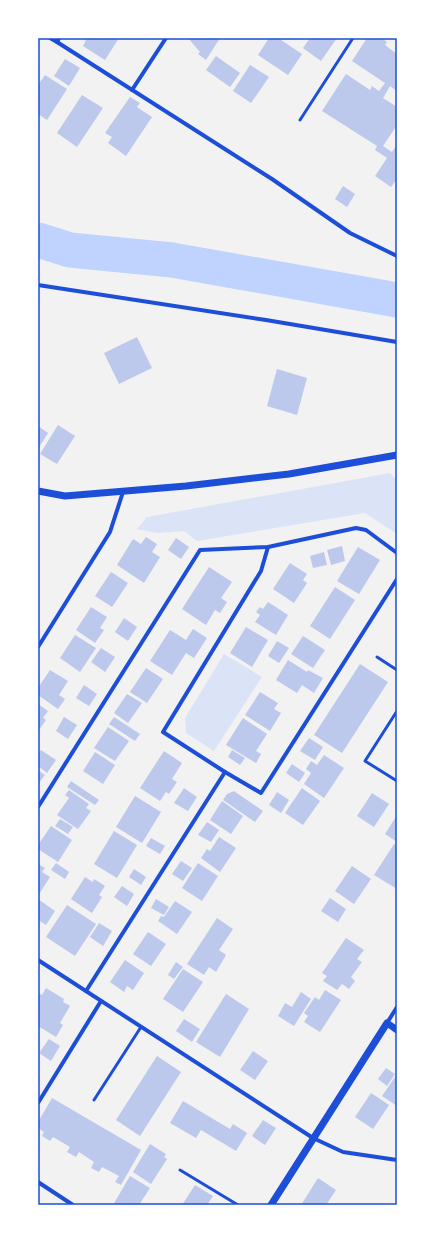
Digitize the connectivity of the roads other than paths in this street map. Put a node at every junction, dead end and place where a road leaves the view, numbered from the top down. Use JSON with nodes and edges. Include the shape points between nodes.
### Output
{"nodes":[{"id":1,"x":50,"y":38,"type":"edge"},
{"id":2,"x":166,"y":38,"type":"edge"},
{"id":3,"x":353,"y":38,"type":"edge"},
{"id":4,"x":58,"y":40,"type":"edge"},
{"id":5,"x":132,"y":90,"type":"junction"},
{"id":6,"x":300,"y":120,"type":"dead end"},
{"id":7,"x":397,"y":256,"type":"edge"},
{"id":8,"x":38,"y":285,"type":"edge"},
{"id":9,"x":397,"y":342,"type":"edge"},
{"id":10,"x":397,"y":455,"type":"edge"},
{"id":11,"x":38,"y":491,"type":"edge"},
{"id":12,"x":123,"y":492,"type":"junction"},
{"id":13,"x":268,"y":548,"type":"junction"},
{"id":14,"x":397,"y":552,"type":"edge"},
{"id":15,"x":397,"y":579,"type":"edge"},
{"id":16,"x":38,"y":647,"type":"edge"},
{"id":17,"x":377,"y":658,"type":"dead end"},
{"id":18,"x":397,"y":670,"type":"edge"},
{"id":19,"x":397,"y":710,"type":"edge"},
{"id":20,"x":225,"y":772,"type":"junction"},
{"id":21,"x":397,"y":781,"type":"edge"},
{"id":22,"x":38,"y":807,"type":"edge"},
{"id":23,"x":38,"y":960,"type":"edge"},
{"id":24,"x":86,"y":991,"type":"junction"},
{"id":25,"x":101,"y":1001,"type":"junction"},
{"id":26,"x":397,"y":1007,"type":"edge"},
{"id":27,"x":387,"y":1023,"type":"junction"},
{"id":28,"x":141,"y":1027,"type":"junction"},
{"id":29,"x":397,"y":1030,"type":"edge"},
{"id":30,"x":94,"y":1100,"type":"dead end"},
{"id":31,"x":38,"y":1103,"type":"edge"},
{"id":32,"x":313,"y":1138,"type":"junction"},
{"id":33,"x":397,"y":1160,"type":"edge"},
{"id":34,"x":180,"y":1170,"type":"dead end"},
{"id":35,"x":38,"y":1182,"type":"edge"},
{"id":36,"x":73,"y":1205,"type":"edge"},
{"id":37,"x":238,"y":1205,"type":"edge"},
{"id":38,"x":271,"y":1205,"type":"edge"}],
"edges":[{"from":1,"to":4,"type":"street"},
{"from":2,"to":5,"type":"street"},
{"from":3,"to":6,"type":"lane"},
{"from":4,"to":5,"type":"street"},
{"from":5,"to":7,"type":"street","via":[[272,179],[350,233]]},
{"from":8,"to":9,"type":"street"},
{"from":10,"to":12,"type":"street","via":[[288,474]]},
{"from":11,"to":12,"type":"street","via":[[65,496]]},
{"from":12,"to":16,"type":"street","via":[[110,532]]},
{"from":13,"to":14,"type":"street","via":[[356,528],[366,530]]},
{"from":13,"to":20,"type":"street","via":[[261,571],[163,732]]},
{"from":13,"to":22,"type":"street","via":[[200,550]]},
{"from":15,"to":20,"type":"street","via":[[261,793]]},
{"from":17,"to":18,"type":"lane"},
{"from":19,"to":21,"type":"lane","via":[[365,761]]},
{"from":20,"to":24,"type":"street"},
{"from":23,"to":24,"type":"street"},
{"from":24,"to":25,"type":"street"},
{"from":25,"to":28,"type":"street"},
{"from":25,"to":31,"type":"street"},
{"from":26,"to":27,"type":"street"},
{"from":27,"to":29,"type":"street"},
{"from":27,"to":32,"type":"street"},
{"from":28,"to":30,"type":"lane"},
{"from":28,"to":32,"type":"street"},
{"from":32,"to":33,"type":"street","via":[[343,1152]]},
{"from":32,"to":38,"type":"street"},
{"from":34,"to":37,"type":"lane"},
{"from":35,"to":36,"type":"street"}]}
